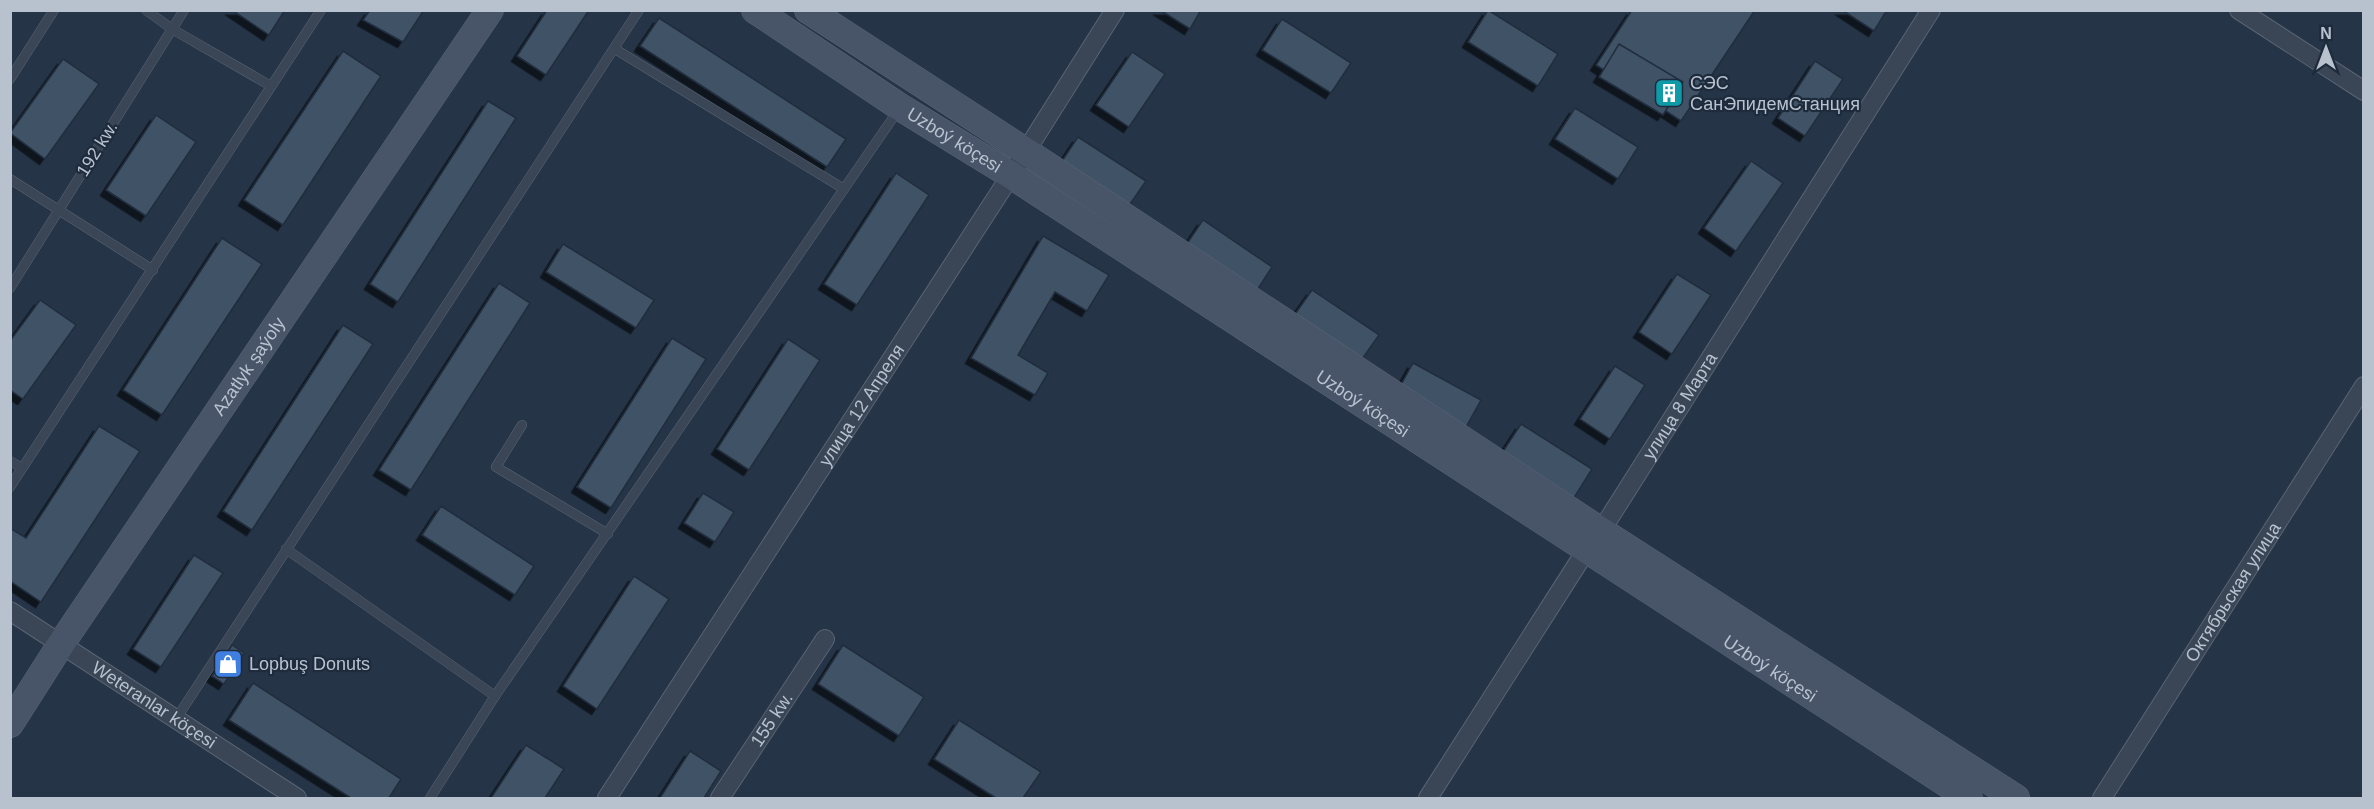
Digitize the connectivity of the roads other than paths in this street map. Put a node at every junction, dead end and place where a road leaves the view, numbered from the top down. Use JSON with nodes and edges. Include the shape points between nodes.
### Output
{"nodes":[{"id":1,"x":54,"y":10,"type":"edge"},
{"id":2,"x":146,"y":10,"type":"edge"},
{"id":3,"x":184,"y":10,"type":"edge"},
{"id":4,"x":321,"y":10,"type":"edge"},
{"id":5,"x":490,"y":10,"type":"edge"},
{"id":6,"x":639,"y":10,"type":"edge"},
{"id":7,"x":755,"y":10,"type":"edge"},
{"id":8,"x":808,"y":10,"type":"edge"},
{"id":9,"x":1115,"y":10,"type":"edge"},
{"id":10,"x":1931,"y":10,"type":"edge"},
{"id":11,"x":2239,"y":10,"type":"edge"},
{"id":12,"x":172,"y":29,"type":"junction"},
{"id":13,"x":615,"y":49,"type":"junction"},
{"id":14,"x":10,"y":79,"type":"edge"},
{"id":15,"x":271,"y":86,"type":"junction"},
{"id":16,"x":2364,"y":91,"type":"edge"},
{"id":17,"x":900,"y":107,"type":"junction"},
{"id":18,"x":1025,"y":151,"type":"junction"},
{"id":19,"x":1011,"y":175,"type":"junction"},
{"id":20,"x":10,"y":179,"type":"edge"},
{"id":21,"x":844,"y":189,"type":"junction"},
{"id":22,"x":58,"y":210,"type":"junction"},
{"id":23,"x":153,"y":270,"type":"junction"},
{"id":24,"x":10,"y":288,"type":"edge"},
{"id":25,"x":2364,"y":386,"type":"edge"},
{"id":26,"x":522,"y":425,"type":"dead end"},
{"id":27,"x":10,"y":461,"type":"edge"},
{"id":28,"x":22,"y":468,"type":"junction"},
{"id":29,"x":10,"y":487,"type":"edge"},
{"id":30,"x":608,"y":534,"type":"junction"},
{"id":31,"x":1594,"y":540,"type":"junction"},
{"id":32,"x":286,"y":549,"type":"junction"},
{"id":33,"x":10,"y":612,"type":"edge"},
{"id":34,"x":825,"y":639,"type":"dead end"},
{"id":35,"x":61,"y":644,"type":"junction"},
{"id":36,"x":495,"y":696,"type":"junction"},
{"id":37,"x":176,"y":719,"type":"junction"},
{"id":38,"x":10,"y":724,"type":"edge"},
{"id":39,"x":297,"y":798,"type":"edge"},
{"id":40,"x":430,"y":798,"type":"edge"},
{"id":41,"x":607,"y":798,"type":"edge"},
{"id":42,"x":720,"y":798,"type":"edge"},
{"id":43,"x":1428,"y":798,"type":"edge"},
{"id":44,"x":1970,"y":798,"type":"edge"},
{"id":45,"x":2016,"y":798,"type":"edge"},
{"id":46,"x":2102,"y":798,"type":"edge"}],
"edges":[{"from":1,"to":14,"type":"lane"},
{"from":2,"to":12,"type":"lane"},
{"from":3,"to":12,"type":"lane","name":"192 kw."},
{"from":4,"to":15,"type":"lane"},
{"from":5,"to":35,"type":"street","name":"Azatlyk şaýoly"},
{"from":6,"to":13,"type":"lane"},
{"from":7,"to":17,"type":"street","name":"Uzboý köçesi"},
{"from":8,"to":18,"type":"street","name":"Uzboý köçesi"},
{"from":9,"to":18,"type":"street","name":"улица 12 Апреля"},
{"from":10,"to":31,"type":"street","name":"улица 8 Марта"},
{"from":11,"to":16,"type":"street"},
{"from":12,"to":15,"type":"lane"},
{"from":12,"to":22,"type":"lane","name":"192 kw."},
{"from":13,"to":21,"type":"lane"},
{"from":13,"to":32,"type":"lane"},
{"from":15,"to":23,"type":"lane"},
{"from":17,"to":19,"type":"street","name":"Uzboý köçesi"},
{"from":17,"to":21,"type":"lane"},
{"from":18,"to":19,"type":"street","name":"улица 12 Апреля"},
{"from":18,"to":31,"type":"street","name":"Uzboý köçesi"},
{"from":19,"to":31,"type":"street","name":"Uzboý köçesi"},
{"from":19,"to":41,"type":"street","name":"улица 12 Апреля"},
{"from":20,"to":22,"type":"lane"},
{"from":21,"to":30,"type":"lane"},
{"from":22,"to":23,"type":"lane"},
{"from":22,"to":24,"type":"lane","name":"192 kw."},
{"from":23,"to":28,"type":"lane"},
{"from":25,"to":46,"type":"street","name":"Октябрьская улица"},
{"from":26,"to":30,"type":"lane","via":[[496,467]]},
{"from":27,"to":28,"type":"lane"},
{"from":28,"to":29,"type":"lane"},
{"from":30,"to":36,"type":"lane"},
{"from":31,"to":43,"type":"street","name":"улица 8 Марта"},
{"from":31,"to":44,"type":"street","name":"Uzboý köçesi"},
{"from":31,"to":45,"type":"street","name":"Uzboý köçesi"},
{"from":32,"to":36,"type":"lane"},
{"from":32,"to":37,"type":"lane"},
{"from":33,"to":35,"type":"street","name":"Weteranlar köçesi"},
{"from":34,"to":42,"type":"street","name":"155 kw."},
{"from":35,"to":37,"type":"street","name":"Weteranlar köçesi"},
{"from":35,"to":38,"type":"street","name":"Azatlyk şaýoly"},
{"from":36,"to":40,"type":"lane"},
{"from":37,"to":39,"type":"street","name":"Weteranlar köçesi"}]}
